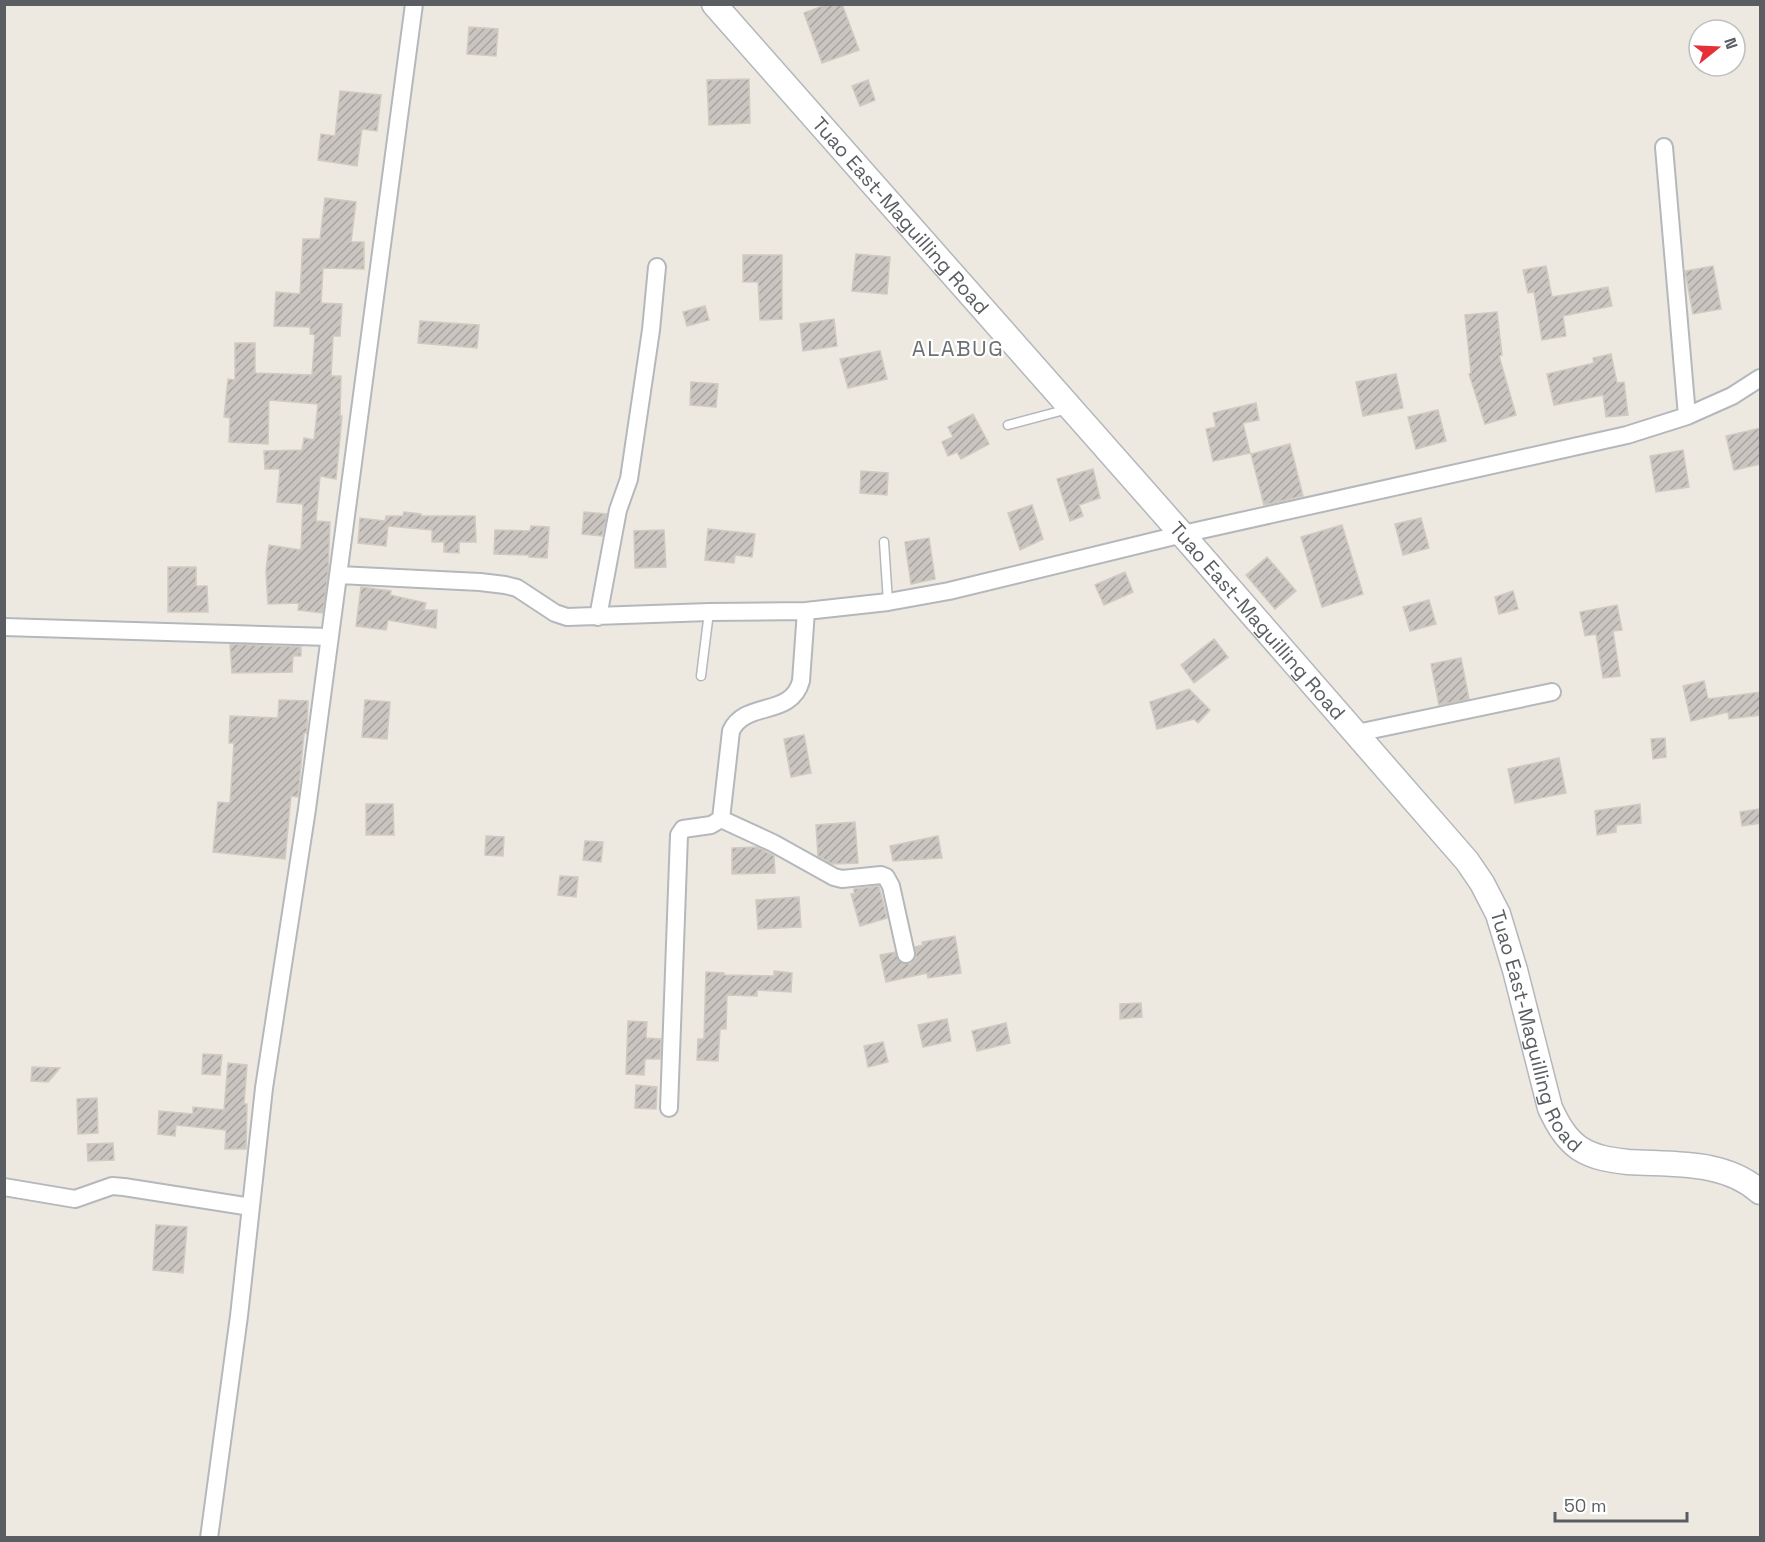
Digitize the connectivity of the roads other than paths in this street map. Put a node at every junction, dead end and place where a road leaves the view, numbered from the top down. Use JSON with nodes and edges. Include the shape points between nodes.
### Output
{"nodes":[{"id":1,"x":414,"y":4,"type":"edge"},
{"id":2,"x":714,"y":4,"type":"edge"},
{"id":3,"x":1664,"y":147,"type":"dead end"},
{"id":4,"x":657,"y":267,"type":"dead end"},
{"id":5,"x":1761,"y":378,"type":"edge"},
{"id":6,"x":1071,"y":408,"type":"junction"},
{"id":7,"x":1687,"y":416,"type":"junction"},
{"id":8,"x":1008,"y":426,"type":"dead end"},
{"id":9,"x":1183,"y":534,"type":"junction"},
{"id":10,"x":884,"y":542,"type":"dead end"},
{"id":11,"x":339,"y":575,"type":"junction"},
{"id":12,"x":888,"y":602,"type":"junction"},
{"id":13,"x":806,"y":611,"type":"junction"},
{"id":14,"x":710,"y":612,"type":"junction"},
{"id":15,"x":598,"y":617,"type":"junction"},
{"id":16,"x":4,"y":627,"type":"edge"},
{"id":17,"x":330,"y":638,"type":"junction"},
{"id":18,"x":701,"y":676,"type":"dead end"},
{"id":19,"x":1552,"y":692,"type":"dead end"},
{"id":20,"x":1357,"y":734,"type":"junction"},
{"id":21,"x":721,"y":819,"type":"junction"},
{"id":22,"x":906,"y":954,"type":"dead end"},
{"id":23,"x":669,"y":1108,"type":"dead end"},
{"id":24,"x":4,"y":1187,"type":"edge"},
{"id":25,"x":1761,"y":1192,"type":"edge"},
{"id":26,"x":251,"y":1207,"type":"junction"},
{"id":27,"x":209,"y":1538,"type":"edge"}],
"edges":[{"from":1,"to":11,"type":"street"},
{"from":2,"to":6,"type":"main road","name":"Tuao East-Maguilling Road"},
{"from":3,"to":7,"type":"street"},
{"from":4,"to":15,"type":"street","via":[[629,479],[618,510]]},
{"from":5,"to":7,"type":"street"},
{"from":6,"to":8,"type":"lane"},
{"from":6,"to":9,"type":"main road","name":"Tuao East-Maguilling Road"},
{"from":7,"to":9,"type":"street","via":[[1626,435]]},
{"from":9,"to":12,"type":"street"},
{"from":9,"to":20,"type":"main road","name":"Tuao East-Maguilling Road"},
{"from":10,"to":12,"type":"lane"},
{"from":11,"to":15,"type":"street","via":[[497,584],[517,588],[567,617]]},
{"from":11,"to":17,"type":"street"},
{"from":12,"to":13,"type":"street"},
{"from":13,"to":14,"type":"street"},
{"from":13,"to":21,"type":"street","via":[[798,691],[781,704],[741,717],[731,731]]},
{"from":14,"to":15,"type":"street"},
{"from":14,"to":18,"type":"lane"},
{"from":16,"to":17,"type":"street"},
{"from":17,"to":26,"type":"street","via":[[264,1088]]},
{"from":19,"to":20,"type":"street"},
{"from":20,"to":25,"type":"main road","name":"Tuao East-Maguilling Road","via":[[1482,883],[1498,914],[1550,1108],[1563,1131],[1580,1149],[1609,1160],[1712,1168],[1736,1175]]},
{"from":21,"to":22,"type":"street","via":[[834,877],[886,878]]},
{"from":21,"to":23,"type":"street","via":[[711,825],[684,829],[679,835]]},
{"from":24,"to":26,"type":"street","via":[[75,1199],[112,1186]]},
{"from":26,"to":27,"type":"street"}]}
